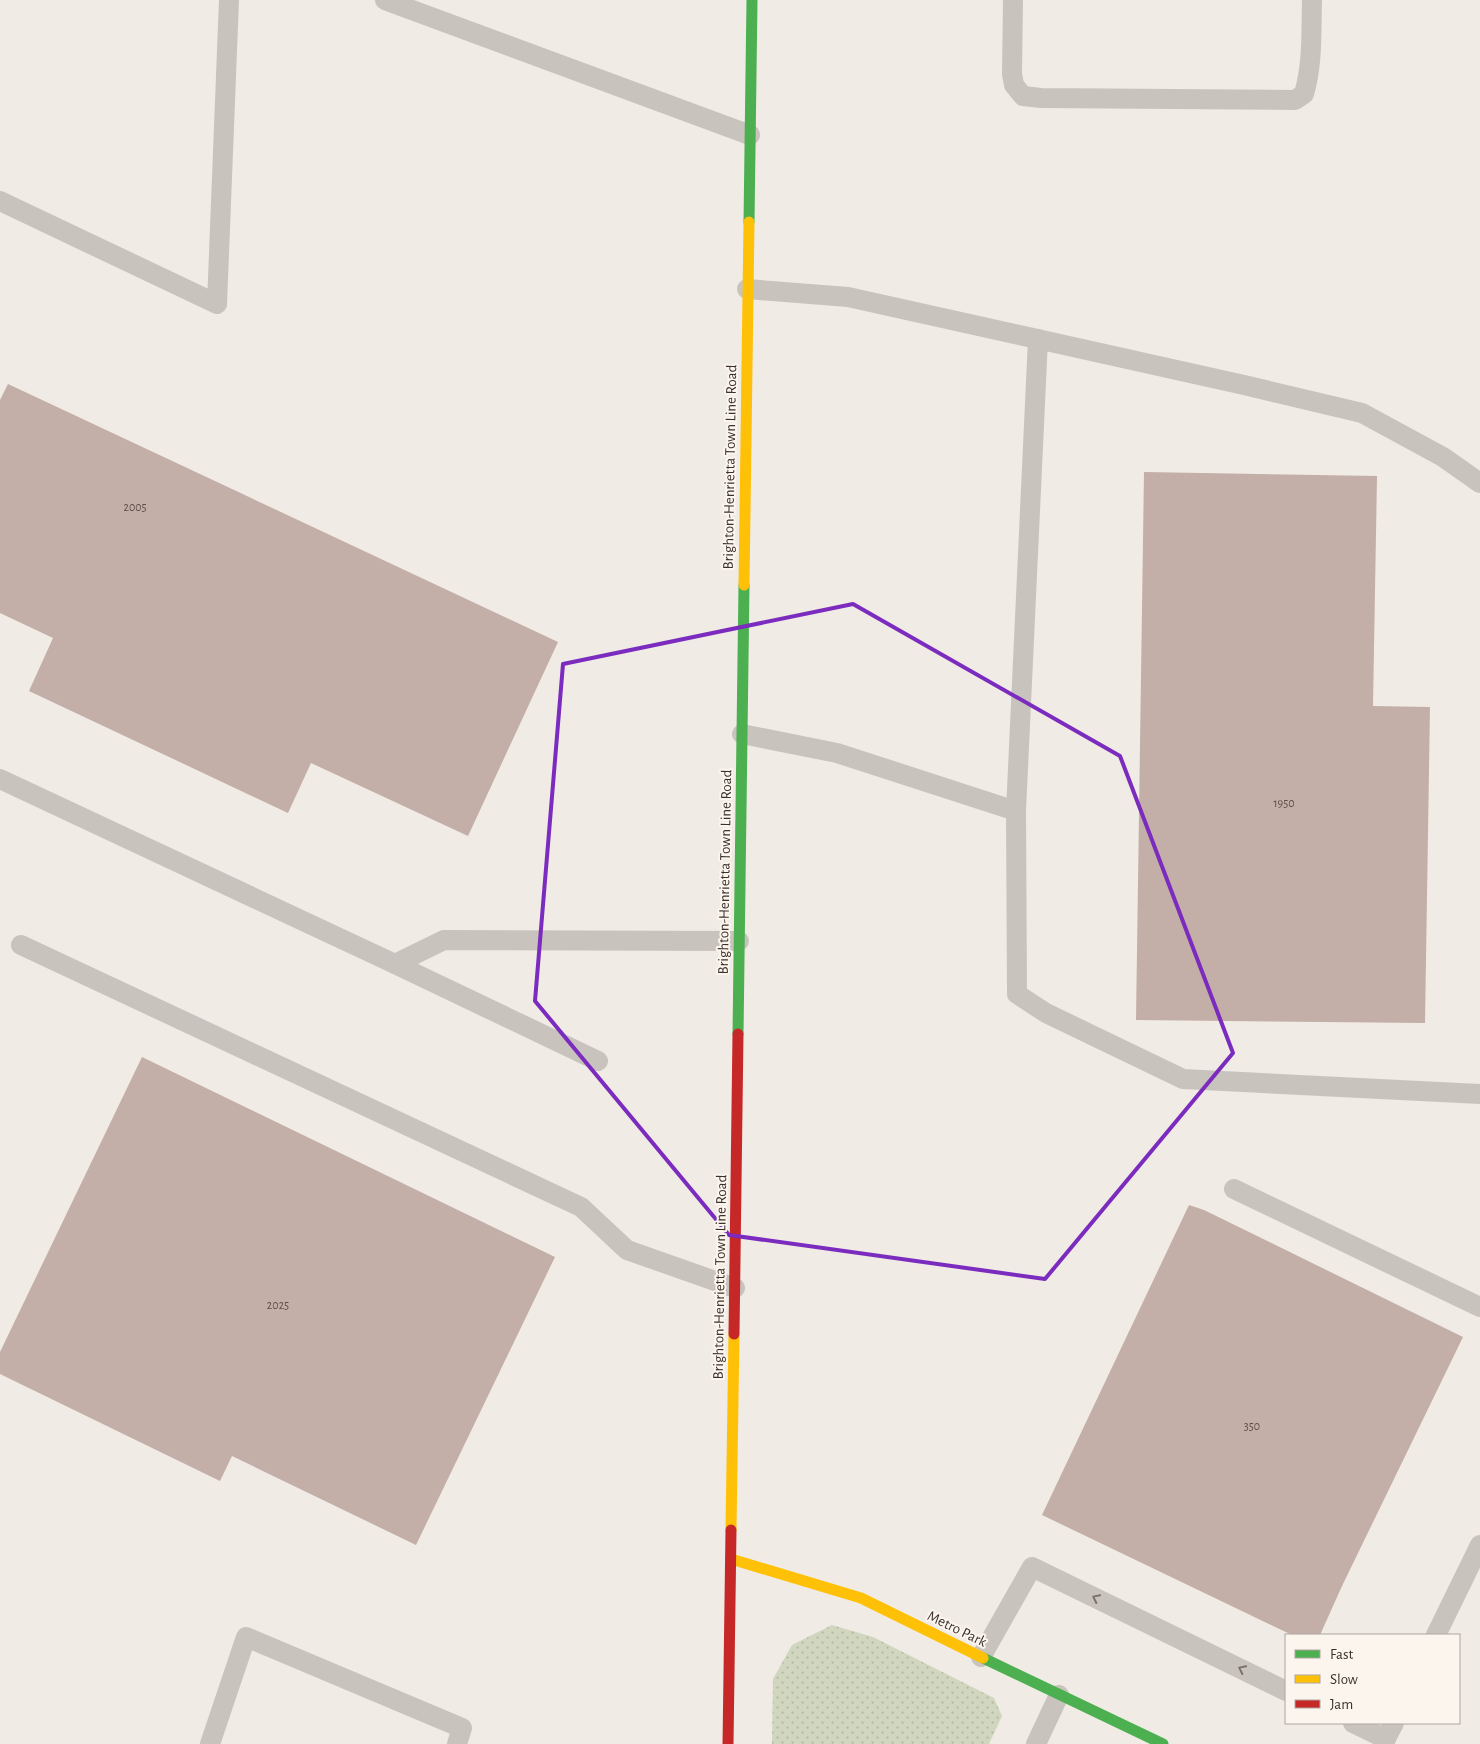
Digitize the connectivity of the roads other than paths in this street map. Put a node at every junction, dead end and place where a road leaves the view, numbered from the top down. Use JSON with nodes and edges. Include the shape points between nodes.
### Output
{"nodes":[{"id":1,"x":229,"y":0,"type":"edge"},
{"id":2,"x":386,"y":0,"type":"edge"},
{"id":3,"x":752,"y":0,"type":"edge"},
{"id":4,"x":1013,"y":0,"type":"edge"},
{"id":5,"x":1312,"y":0,"type":"edge"},
{"id":6,"x":750,"y":135,"type":"junction"},
{"id":7,"x":0,"y":201,"type":"edge"},
{"id":8,"x":748,"y":289,"type":"junction"},
{"id":9,"x":1038,"y":339,"type":"junction"},
{"id":10,"x":1480,"y":483,"type":"edge"},
{"id":11,"x":742,"y":734,"type":"junction"},
{"id":12,"x":0,"y":779,"type":"edge"},
{"id":13,"x":1016,"y":811,"type":"junction"},
{"id":14,"x":739,"y":941,"type":"junction"},
{"id":15,"x":21,"y":945,"type":"dead end"},
{"id":16,"x":396,"y":964,"type":"junction"},
{"id":17,"x":598,"y":1061,"type":"dead end"},
{"id":18,"x":1480,"y":1094,"type":"edge"},
{"id":19,"x":1234,"y":1189,"type":"dead end"},
{"id":20,"x":735,"y":1288,"type":"junction"},
{"id":21,"x":1480,"y":1307,"type":"edge"},
{"id":22,"x":1480,"y":1545,"type":"edge"},
{"id":23,"x":731,"y":1559,"type":"junction"},
{"id":24,"x":1436,"y":1634,"type":"edge"},
{"id":25,"x":981,"y":1657,"type":"junction"},
{"id":26,"x":1285,"y":1690,"type":"edge"},
{"id":27,"x":1059,"y":1695,"type":"junction"},
{"id":28,"x":1356,"y":1724,"type":"edge"},
{"id":29,"x":1388,"y":1735,"type":"edge"},
{"id":30,"x":210,"y":1744,"type":"edge"},
{"id":31,"x":457,"y":1744,"type":"edge"},
{"id":32,"x":728,"y":1744,"type":"edge"},
{"id":33,"x":1036,"y":1744,"type":"edge"},
{"id":34,"x":1162,"y":1744,"type":"edge"}],
"edges":[{"from":1,"to":7,"type":"lane","via":[[217,304]]},
{"from":2,"to":6,"type":"lane"},
{"from":3,"to":6,"type":"street","name":"Brighton-Henrietta Town Line Road"},
{"from":4,"to":5,"type":"lane","via":[[1012,74],[1014,85],[1023,96],[1295,100],[1304,94],[1309,78]]},
{"from":6,"to":8,"type":"street","name":"Brighton-Henrietta Town Line Road"},
{"from":8,"to":9,"type":"lane","via":[[848,297]]},
{"from":8,"to":11,"type":"street","name":"Brighton-Henrietta Town Line Road"},
{"from":9,"to":10,"type":"lane","via":[[1362,413],[1443,457]]},
{"from":9,"to":13,"type":"lane"},
{"from":11,"to":13,"type":"lane","via":[[837,753]]},
{"from":11,"to":14,"type":"street","name":"Brighton-Henrietta Town Line Road"},
{"from":12,"to":16,"type":"lane"},
{"from":13,"to":18,"type":"lane","via":[[1017,994],[1046,1014],[1184,1079]]},
{"from":14,"to":16,"type":"lane","via":[[444,940]]},
{"from":14,"to":20,"type":"street","name":"Brighton-Henrietta Town Line Road"},
{"from":15,"to":20,"type":"lane","via":[[581,1207],[626,1250]]},
{"from":16,"to":17,"type":"lane"},
{"from":19,"to":21,"type":"lane"},
{"from":20,"to":23,"type":"street","name":"Brighton-Henrietta Town Line Road"},
{"from":22,"to":24,"type":"lane"},
{"from":23,"to":25,"type":"street","name":"Metro Park","via":[[861,1598]]},
{"from":23,"to":32,"type":"street","name":"Brighton-Henrietta Town Line Road"},
{"from":26,"to":25,"type":"lane","one_way":true,"via":[[1032,1567]]},
{"from":25,"to":27,"type":"street","name":"Metro Park"},
{"from":27,"to":33,"type":"lane"},
{"from":27,"to":34,"type":"street","name":"Metro Park"},
{"from":28,"to":29,"type":"lane"},
{"from":30,"to":31,"type":"lane","via":[[246,1637],[462,1728]]}]}
